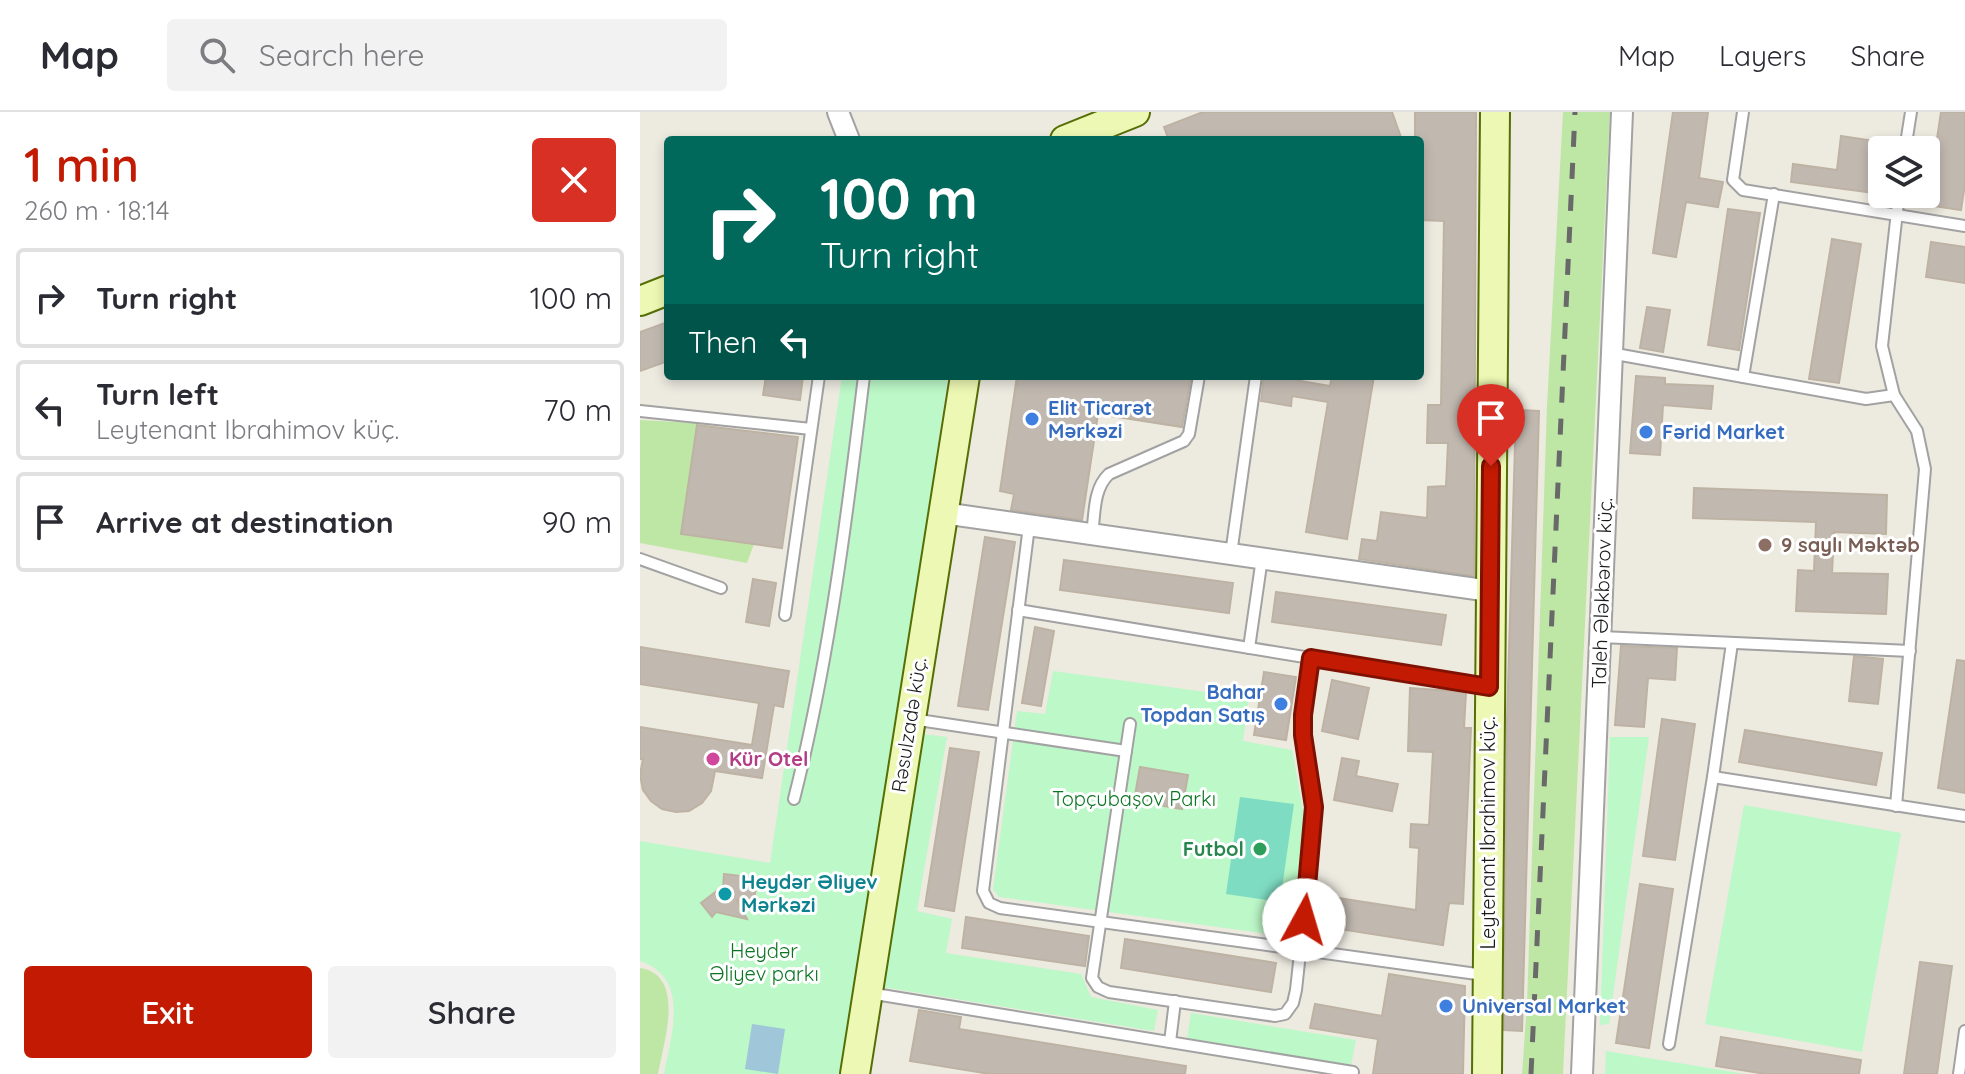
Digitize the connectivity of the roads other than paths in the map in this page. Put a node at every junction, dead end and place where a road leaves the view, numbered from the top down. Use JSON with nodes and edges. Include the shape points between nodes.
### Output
{"nodes":[{"id":1,"x":838,"y":112,"type":"edge"},
{"id":2,"x":1135,"y":112,"type":"edge"},
{"id":3,"x":1495,"y":112,"type":"edge"},
{"id":4,"x":1622,"y":112,"type":"edge"},
{"id":5,"x":1743,"y":112,"type":"edge"},
{"id":6,"x":1911,"y":112,"type":"edge"},
{"id":7,"x":847,"y":136,"type":"edge"},
{"id":8,"x":1075,"y":136,"type":"edge"},
{"id":9,"x":1907,"y":136,"type":"edge"},
{"id":10,"x":1774,"y":194,"type":"junction"},
{"id":11,"x":1897,"y":208,"type":"edge"},
{"id":12,"x":1896,"y":213,"type":"junction"},
{"id":13,"x":1965,"y":226,"type":"edge"},
{"id":14,"x":664,"y":292,"type":"edge"},
{"id":15,"x":640,"y":301,"type":"edge"},
{"id":16,"x":1610,"y":353,"type":"junction"},
{"id":17,"x":1743,"y":377,"type":"junction"},
{"id":18,"x":818,"y":380,"type":"edge"},
{"id":19,"x":863,"y":380,"type":"edge"},
{"id":20,"x":964,"y":380,"type":"edge"},
{"id":21,"x":1198,"y":380,"type":"edge"},
{"id":22,"x":1255,"y":380,"type":"edge"},
{"id":23,"x":1894,"y":395,"type":"junction"},
{"id":24,"x":640,"y":411,"type":"edge"},
{"id":25,"x":811,"y":429,"type":"junction"},
{"id":26,"x":943,"y":513,"type":"junction"},
{"id":27,"x":1029,"y":526,"type":"junction"},
{"id":28,"x":1092,"y":535,"type":"junction"},
{"id":29,"x":1231,"y":554,"type":"junction"},
{"id":30,"x":1262,"y":558,"type":"junction"},
{"id":31,"x":640,"y":559,"type":"edge"},
{"id":32,"x":721,"y":588,"type":"dead end"},
{"id":33,"x":1490,"y":591,"type":"junction"},
{"id":34,"x":1018,"y":610,"type":"junction"},
{"id":35,"x":785,"y":615,"type":"dead end"},
{"id":36,"x":1601,"y":637,"type":"junction"},
{"id":37,"x":1732,"y":643,"type":"junction"},
{"id":38,"x":1249,"y":648,"type":"junction"},
{"id":39,"x":1910,"y":651,"type":"junction"},
{"id":40,"x":1311,"y":658,"type":"junction"},
{"id":41,"x":1489,"y":687,"type":"junction"},
{"id":42,"x":910,"y":719,"type":"junction"},
{"id":43,"x":1130,"y":724,"type":"dead end"},
{"id":44,"x":1001,"y":733,"type":"junction"},
{"id":45,"x":1126,"y":751,"type":"junction"},
{"id":46,"x":1713,"y":777,"type":"junction"},
{"id":47,"x":794,"y":799,"type":"dead end"},
{"id":48,"x":1896,"y":806,"type":"junction"},
{"id":49,"x":1965,"y":816,"type":"edge"},
{"id":50,"x":1100,"y":922,"type":"junction"},
{"id":51,"x":1301,"y":950,"type":"junction"},
{"id":52,"x":1487,"y":975,"type":"junction"},
{"id":53,"x":867,"y":992,"type":"junction"},
{"id":54,"x":1175,"y":1001,"type":"junction"},
{"id":55,"x":1965,"y":1031,"type":"edge"},
{"id":56,"x":1170,"y":1042,"type":"junction"},
{"id":57,"x":1669,"y":1044,"type":"dead end"},
{"id":58,"x":1353,"y":1072,"type":"edge"},
{"id":59,"x":855,"y":1074,"type":"edge"},
{"id":60,"x":1487,"y":1074,"type":"edge"},
{"id":61,"x":1582,"y":1074,"type":"edge"},
{"id":62,"x":1959,"y":1074,"type":"edge"}],
"edges":[{"from":1,"to":7,"type":"street"},
{"from":2,"to":8,"type":"street"},
{"from":3,"to":33,"type":"street","name":"Leytenant Ibrahimov küç."},
{"from":4,"to":16,"type":"street","name":"Taleh Ələkbərov küç."},
{"from":5,"to":10,"type":"lane","via":[[1733,180],[1743,190]]},
{"from":6,"to":9,"type":"lane"},
{"from":10,"to":12,"type":"lane"},
{"from":10,"to":17,"type":"lane"},
{"from":11,"to":12,"type":"lane"},
{"from":12,"to":13,"type":"lane"},
{"from":12,"to":23,"type":"lane","via":[[1882,346]]},
{"from":14,"to":15,"type":"street"},
{"from":16,"to":17,"type":"lane"},
{"from":16,"to":36,"type":"street","name":"Taleh Ələkbərov küç."},
{"from":17,"to":23,"type":"lane","via":[[1866,399]]},
{"from":18,"to":25,"type":"lane"},
{"from":19,"to":47,"type":"lane","via":[[813,726]]},
{"from":20,"to":26,"type":"street","name":"Rəsulzadə küç."},
{"from":21,"to":28,"type":"lane","via":[[1189,434],[1102,480]]},
{"from":22,"to":29,"type":"lane"},
{"from":23,"to":39,"type":"lane","via":[[1917,431],[1925,469]]},
{"from":24,"to":25,"type":"lane"},
{"from":25,"to":35,"type":"lane"},
{"from":26,"to":27,"type":"street"},
{"from":26,"to":42,"type":"street","name":"Rəsulzadə küç."},
{"from":27,"to":28,"type":"street"},
{"from":27,"to":34,"type":"lane"},
{"from":28,"to":29,"type":"street"},
{"from":29,"to":30,"type":"street"},
{"from":30,"to":33,"type":"street"},
{"from":30,"to":38,"type":"lane"},
{"from":31,"to":32,"type":"lane"},
{"from":33,"to":41,"type":"street","name":"Leytenant Ibrahimov küç."},
{"from":34,"to":38,"type":"lane"},
{"from":34,"to":44,"type":"lane"},
{"from":36,"to":37,"type":"lane"},
{"from":36,"to":61,"type":"street","name":"Taleh Ələkbərov küç."},
{"from":37,"to":39,"type":"lane"},
{"from":37,"to":46,"type":"lane"},
{"from":38,"to":40,"type":"lane"},
{"from":39,"to":48,"type":"lane"},
{"from":40,"to":41,"type":"lane"},
{"from":40,"to":51,"type":"lane","via":[[1303,735],[1313,820]]},
{"from":41,"to":52,"type":"street","name":"Leytenant Ibrahimov küç."},
{"from":42,"to":44,"type":"lane"},
{"from":42,"to":53,"type":"street","name":"Rəsulzadə küç."},
{"from":43,"to":45,"type":"lane"},
{"from":44,"to":45,"type":"lane"},
{"from":44,"to":50,"type":"lane","via":[[983,891],[989,903]]},
{"from":45,"to":50,"type":"lane"},
{"from":46,"to":48,"type":"lane"},
{"from":46,"to":57,"type":"lane"},
{"from":48,"to":49,"type":"lane"},
{"from":50,"to":51,"type":"lane"},
{"from":50,"to":54,"type":"lane","via":[[1092,978],[1098,987]]},
{"from":51,"to":52,"type":"lane"},
{"from":51,"to":54,"type":"lane","via":[[1293,1003],[1285,1014]]},
{"from":52,"to":60,"type":"street","name":"Leytenant Ibrahimov küç."},
{"from":53,"to":56,"type":"lane"},
{"from":53,"to":59,"type":"street","name":"Rəsulzadə küç."},
{"from":54,"to":56,"type":"lane"},
{"from":55,"to":62,"type":"lane"},
{"from":56,"to":58,"type":"lane"}]}
